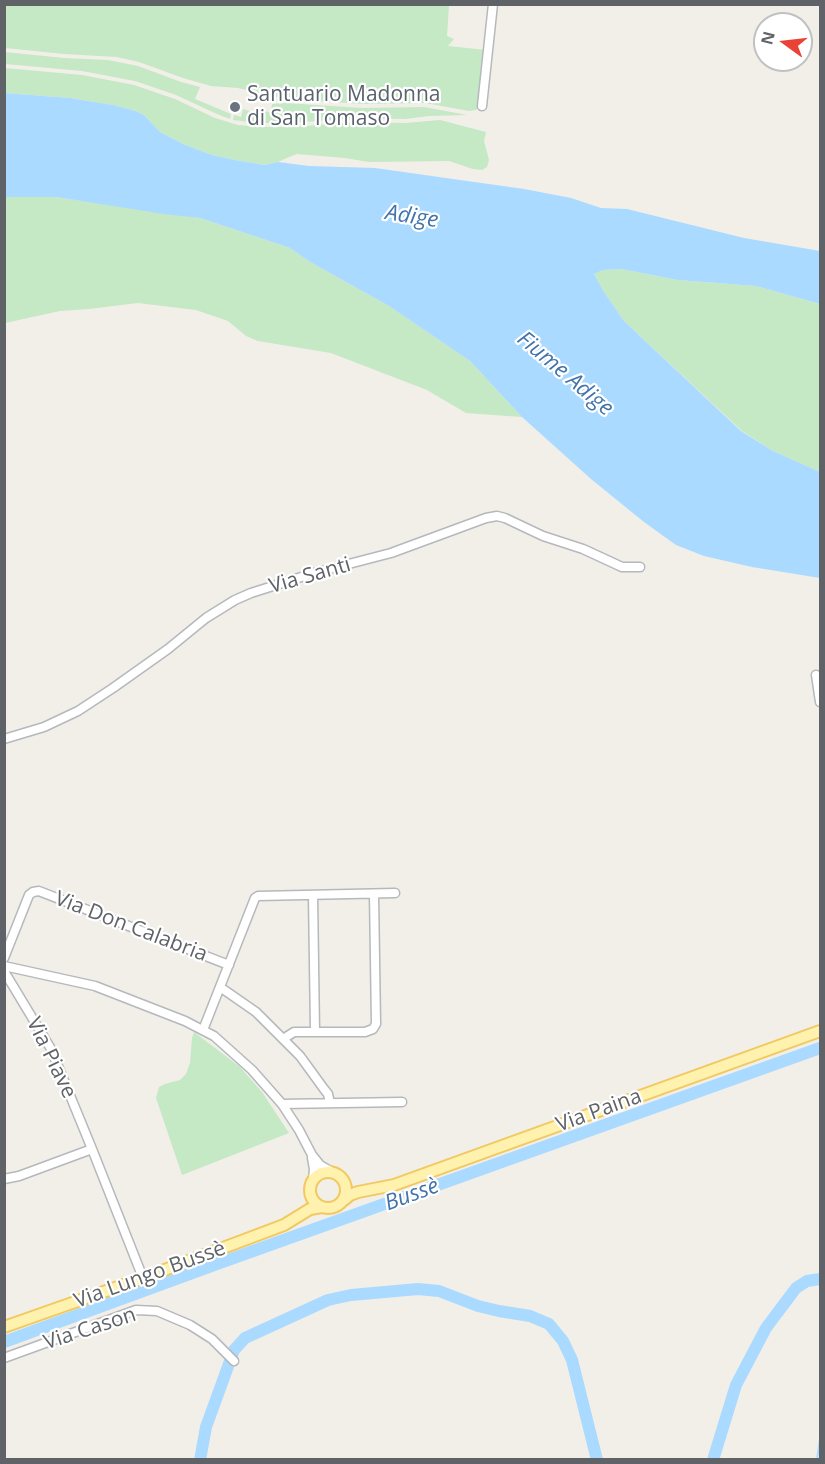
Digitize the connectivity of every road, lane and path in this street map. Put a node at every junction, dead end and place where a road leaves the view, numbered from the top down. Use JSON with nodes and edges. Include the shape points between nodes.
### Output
{"nodes":[{"id":1,"x":493,"y":4,"type":"edge"},
{"id":2,"x":482,"y":106,"type":"dead end"},
{"id":3,"x":640,"y":567,"type":"dead end"},
{"id":4,"x":816,"y":675,"type":"dead end"},
{"id":5,"x":820,"y":702,"type":"edge"},
{"id":6,"x":4,"y":739,"type":"edge"},
{"id":7,"x":395,"y":893,"type":"dead end"},
{"id":8,"x":374,"y":894,"type":"junction"},
{"id":9,"x":314,"y":895,"type":"junction"},
{"id":10,"x":4,"y":958,"type":"edge"},
{"id":11,"x":229,"y":965,"type":"junction"},
{"id":12,"x":4,"y":966,"type":"edge"},
{"id":13,"x":4,"y":971,"type":"edge"},
{"id":14,"x":220,"y":987,"type":"junction"},
{"id":15,"x":203,"y":1030,"type":"junction"},
{"id":16,"x":820,"y":1031,"type":"edge"},
{"id":17,"x":315,"y":1032,"type":"junction"},
{"id":18,"x":282,"y":1039,"type":"junction"},
{"id":19,"x":402,"y":1102,"type":"dead end"},
{"id":20,"x":330,"y":1103,"type":"junction"},
{"id":21,"x":282,"y":1104,"type":"junction"},
{"id":22,"x":92,"y":1149,"type":"junction"},
{"id":23,"x":312,"y":1155,"type":"junction"},
{"id":24,"x":332,"y":1172,"type":"junction"},
{"id":25,"x":4,"y":1179,"type":"edge"},
{"id":26,"x":313,"y":1180,"type":"junction"},
{"id":27,"x":345,"y":1183,"type":"junction"},
{"id":28,"x":376,"y":1188,"type":"junction"},
{"id":29,"x":310,"y":1194,"type":"junction"},
{"id":30,"x":344,"y":1200,"type":"junction"},
{"id":31,"x":322,"y":1207,"type":"junction"},
{"id":32,"x":293,"y":1219,"type":"junction"},
{"id":33,"x":143,"y":1278,"type":"junction"},
{"id":34,"x":4,"y":1327,"type":"edge"},
{"id":35,"x":231,"y":1357,"type":"dead end"},
{"id":36,"x":4,"y":1358,"type":"edge"}],
"edges":[{"from":1,"to":2,"type":"street"},
{"from":3,"to":6,"type":"street","name":"Via Santi","via":[[622,567],[505,518],[486,518],[391,553],[314,573],[235,600],[78,711]]},
{"from":4,"to":5,"type":"street"},
{"from":7,"to":8,"type":"street"},
{"from":8,"to":9,"type":"street"},
{"from":8,"to":17,"type":"street","via":[[374,1029]]},
{"from":9,"to":11,"type":"street","via":[[255,898]]},
{"from":9,"to":17,"type":"street"},
{"from":10,"to":11,"type":"street","name":"Via Don Calabria","via":[[29,896],[39,891]]},
{"from":11,"to":14,"type":"street"},
{"from":12,"to":15,"type":"street","via":[[95,986]]},
{"from":13,"to":22,"type":"street","name":"Via Piave","via":[[51,1049]]},
{"from":14,"to":15,"type":"street"},
{"from":14,"to":18,"type":"street","via":[[256,1012]]},
{"from":15,"to":21,"type":"street","via":[[252,1070]]},
{"from":16,"to":28,"type":"main road","name":"Via Paina","via":[[394,1185]]},
{"from":17,"to":18,"type":"street","via":[[294,1032]]},
{"from":18,"to":20,"type":"street","via":[[321,1083]]},
{"from":19,"to":20,"type":"street"},
{"from":20,"to":21,"type":"street"},
{"from":21,"to":23,"type":"street"},
{"from":22,"to":25,"type":"street"},
{"from":22,"to":33,"type":"street","name":"Via Piave"},
{"from":23,"to":24,"type":"street"},
{"from":23,"to":26,"type":"street"},
{"from":24,"to":26,"type":"main road","via":[[321,1173]]},
{"from":24,"to":27,"type":"main road"},
{"from":26,"to":29,"type":"main road"},
{"from":27,"to":28,"type":"main road","name":"Via Paina"},
{"from":27,"to":30,"type":"main road"},
{"from":28,"to":30,"type":"main road","name":"Via Paina"},
{"from":29,"to":31,"type":"main road"},
{"from":29,"to":32,"type":"main road","name":"Via Lungo Bussè","via":[[307,1204]]},
{"from":30,"to":31,"type":"main road","via":[[334,1207]]},
{"from":31,"to":32,"type":"main road","name":"Via Lungo Bussè"},
{"from":32,"to":33,"type":"main road","name":"Via Lungo Bussè","via":[[284,1226]]},
{"from":33,"to":34,"type":"main road","name":"Via Lungo Bussè"},
{"from":35,"to":36,"type":"street","name":"Via Cason","via":[[213,1339],[190,1325],[157,1311],[135,1310]]}]}
